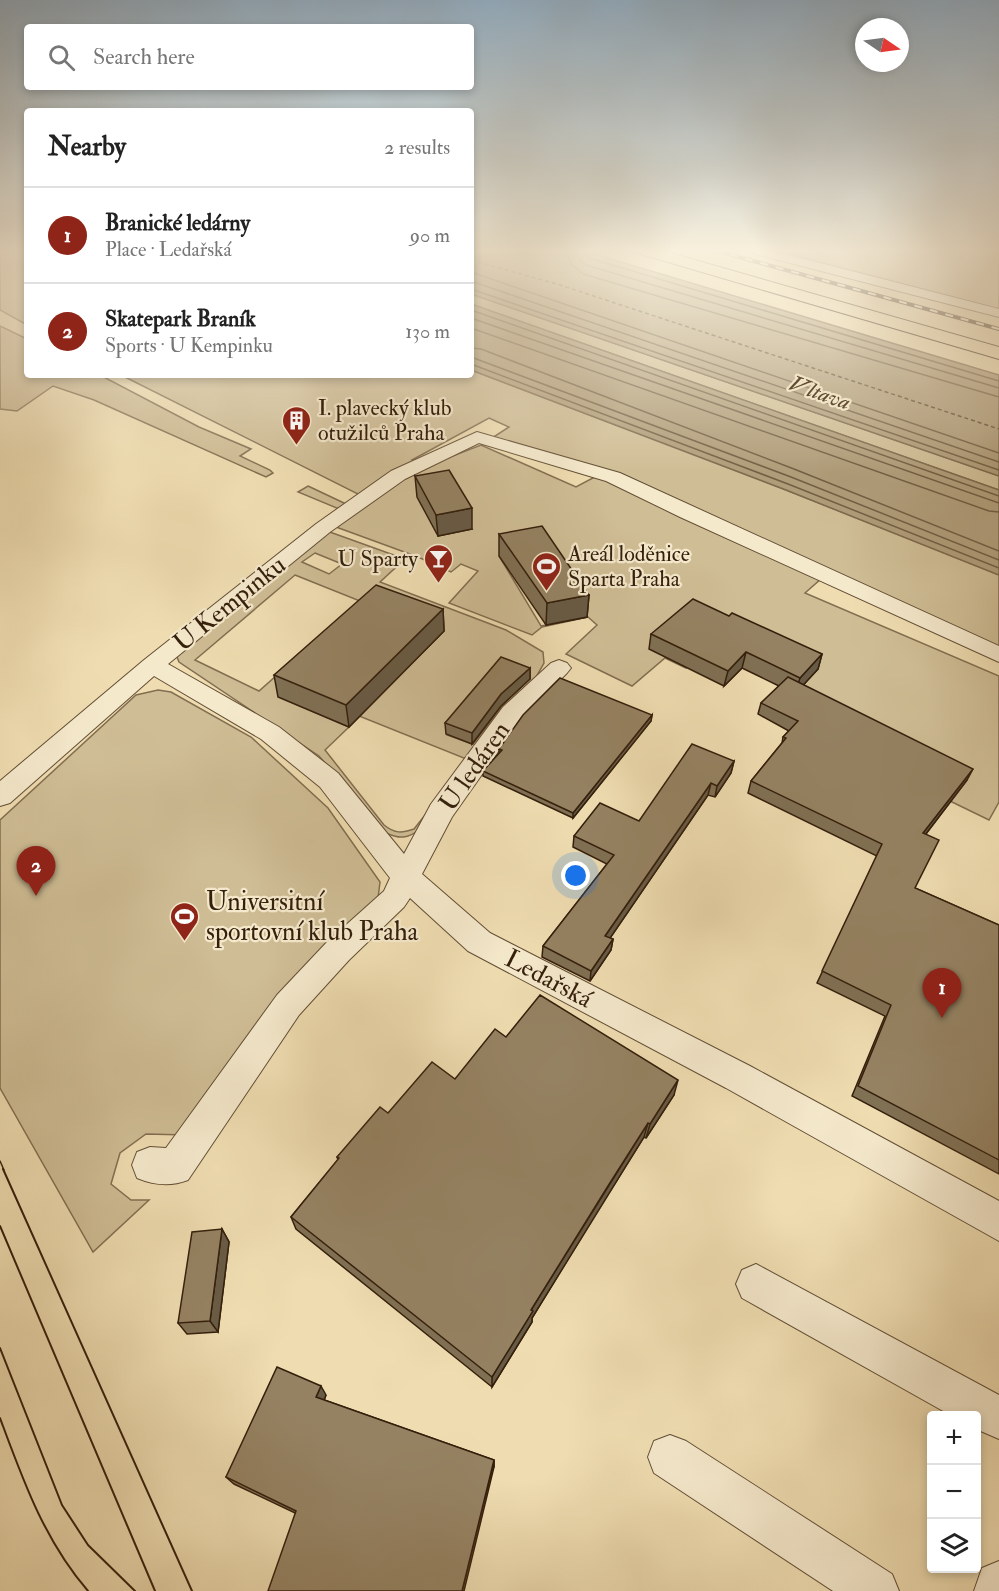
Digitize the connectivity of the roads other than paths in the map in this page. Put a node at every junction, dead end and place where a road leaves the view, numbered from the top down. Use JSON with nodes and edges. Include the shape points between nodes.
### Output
{"nodes":[{"id":1,"x":900,"y":324,"type":"edge"},
{"id":2,"x":936,"y":324,"type":"edge"},
{"id":3,"x":999,"y":342,"type":"edge"},
{"id":4,"x":999,"y":353,"type":"edge"},
{"id":5,"x":999,"y":655,"type":"edge"},
{"id":6,"x":152,"y":665,"type":"junction"},
{"id":7,"x":559,"y":668,"type":"dead end"},
{"id":8,"x":0,"y":796,"type":"edge"},
{"id":9,"x":405,"y":876,"type":"junction"},
{"id":10,"x":150,"y":1165,"type":"dead end"},
{"id":11,"x":999,"y":1222,"type":"edge"},
{"id":12,"x":756,"y":1284,"type":"dead end"},
{"id":13,"x":999,"y":1418,"type":"edge"},
{"id":14,"x":670,"y":1457,"type":"dead end"},
{"id":15,"x":999,"y":1585,"type":"edge"},
{"id":16,"x":875,"y":1591,"type":"edge"},
{"id":17,"x":998,"y":1591,"type":"edge"}],
"edges":[{"from":1,"to":4,"type":"main road"},
{"from":2,"to":3,"type":"main road"},
{"from":5,"to":6,"type":"street","name":"U Kempinku","via":[[613,477],[477,437],[398,475],[358,501]]},
{"from":6,"to":8,"type":"street","name":"U Kempinku"},
{"from":6,"to":9,"type":"street","name":"Ledařská","via":[[270,733],[329,780]]},
{"from":7,"to":9,"type":"street","name":"U ledáren","via":[[512,714],[441,811]]},
{"from":9,"to":10,"type":"street","name":"U ledáren","via":[[393,899],[288,1005],[175,1167]]},
{"from":9,"to":11,"type":"street","name":"Ledařská","via":[[479,942],[738,1077]]},
{"from":12,"to":13,"type":"street"},
{"from":14,"to":16,"type":"street"},
{"from":15,"to":17,"type":"street"}]}
